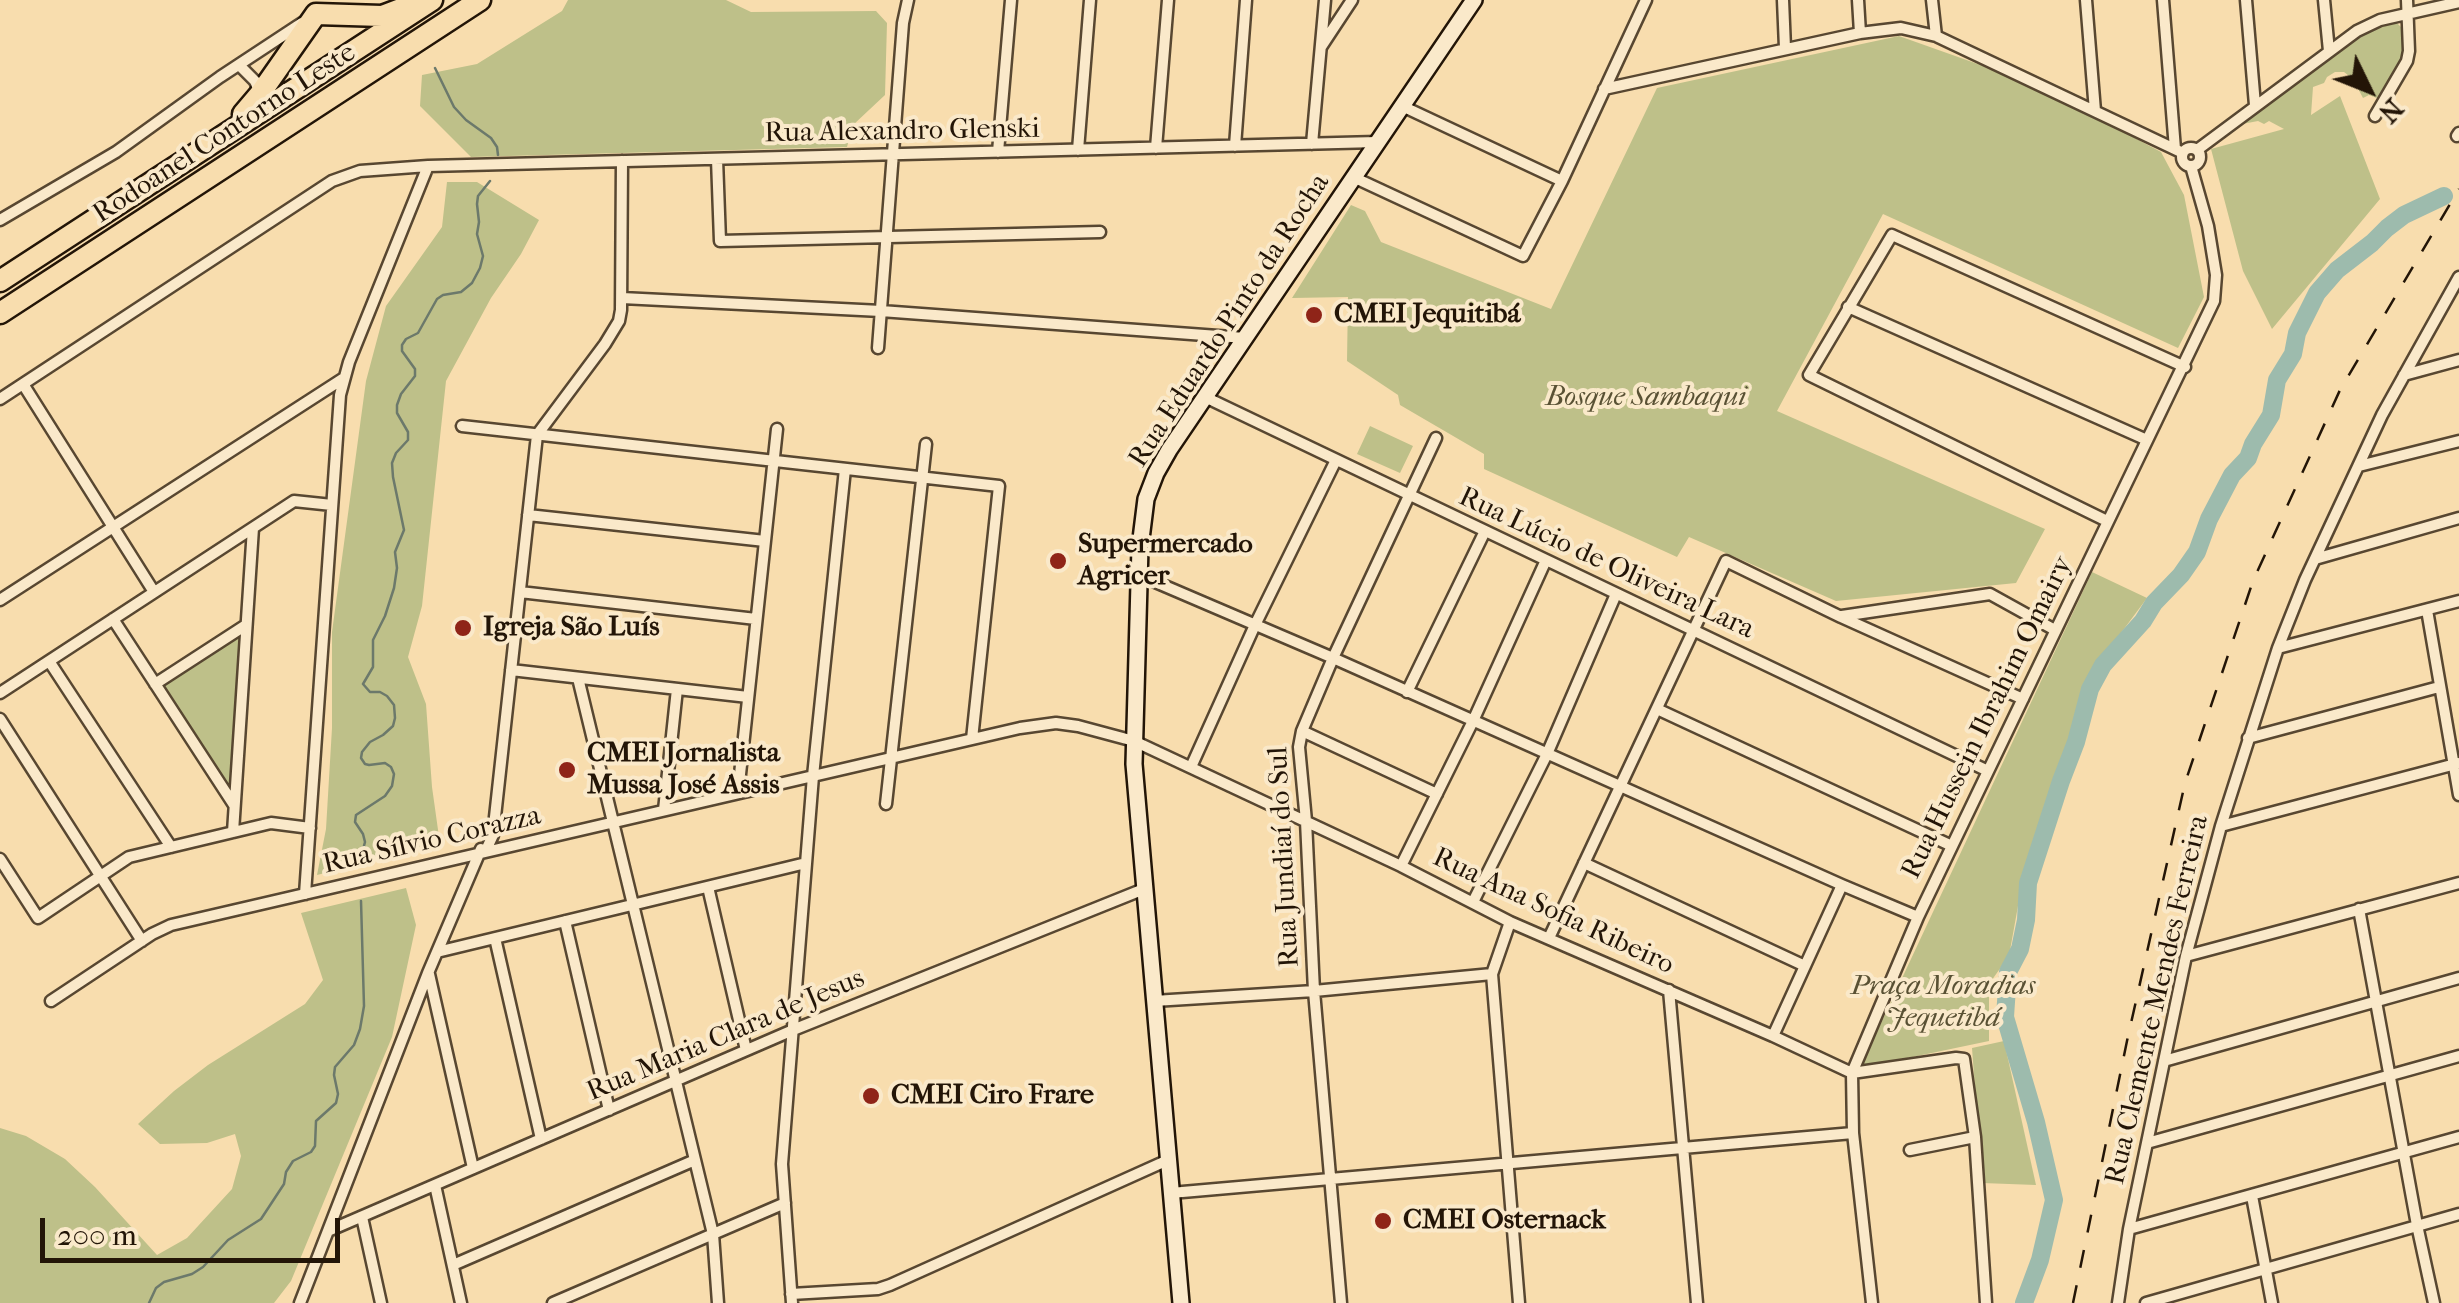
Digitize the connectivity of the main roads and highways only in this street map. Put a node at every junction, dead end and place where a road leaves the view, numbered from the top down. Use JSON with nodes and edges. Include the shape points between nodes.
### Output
{"nodes":[{"id":1,"x":422,"y":0,"type":"edge"},
{"id":2,"x":432,"y":0,"type":"edge"},
{"id":3,"x":480,"y":0,"type":"edge"},
{"id":4,"x":1474,"y":0,"type":"edge"},
{"id":5,"x":224,"y":135,"type":"junction"},
{"id":6,"x":0,"y":282,"type":"edge"},
{"id":7,"x":0,"y":313,"type":"edge"},
{"id":8,"x":1181,"y":1303,"type":"edge"}],
"edges":[{"from":1,"to":5,"type":"highway","via":[[382,16],[316,14]]},
{"from":2,"to":5,"type":"highway","name":"Rodoanel Contorno Leste"},
{"from":3,"to":7,"type":"highway","name":"Rodoanel Contorno Leste"},
{"from":4,"to":8,"type":"main road","name":"Rua Eduardo Pinto da Rocha","via":[[1169,450],[1142,516],[1135,782]]},
{"from":5,"to":6,"type":"highway","name":"Rodoanel Contorno Leste"}]}
